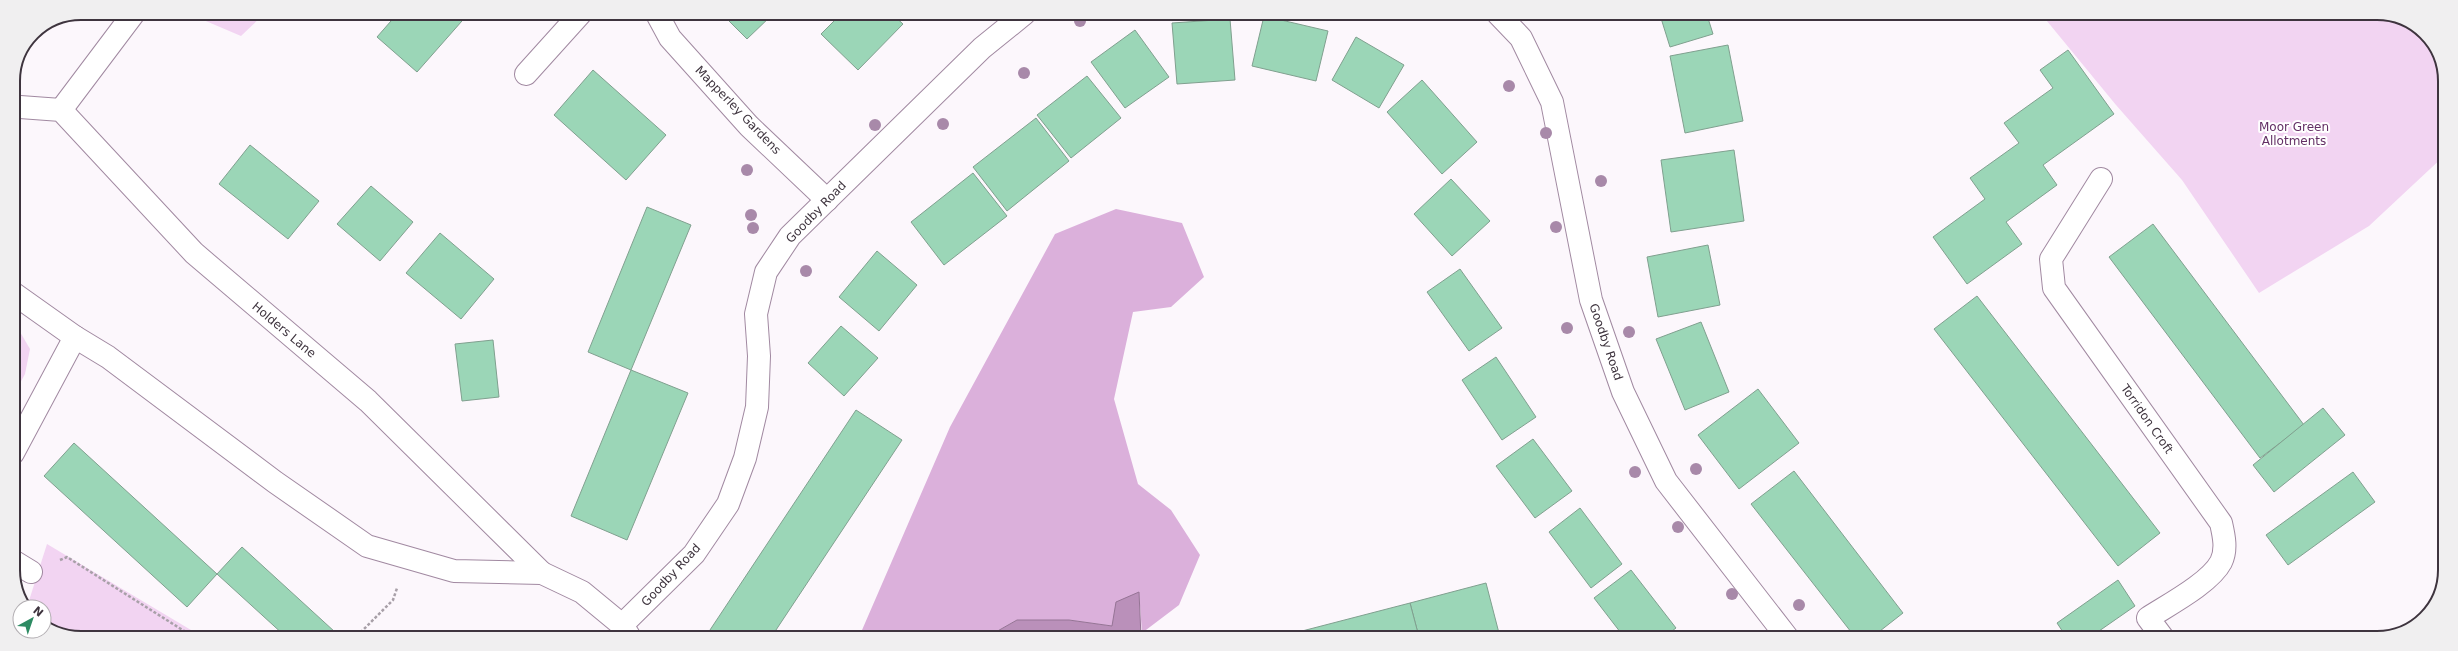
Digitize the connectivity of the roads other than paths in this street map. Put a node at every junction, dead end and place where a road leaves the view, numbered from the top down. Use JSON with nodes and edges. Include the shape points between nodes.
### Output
{"nodes":[{"id":1,"x":129,"y":20,"type":"edge"},
{"id":2,"x":576,"y":20,"type":"edge"},
{"id":3,"x":660,"y":20,"type":"edge"},
{"id":4,"x":1017,"y":20,"type":"edge"},
{"id":5,"x":1504,"y":20,"type":"edge"},
{"id":6,"x":526,"y":74,"type":"dead end"},
{"id":7,"x":20,"y":107,"type":"dead end"},
{"id":8,"x":61,"y":110,"type":"junction"},
{"id":9,"x":2101,"y":179,"type":"dead end"},
{"id":10,"x":827,"y":200,"type":"junction"},
{"id":11,"x":20,"y":298,"type":"edge"},
{"id":12,"x":75,"y":338,"type":"junction"},
{"id":13,"x":20,"y":440,"type":"edge"},
{"id":14,"x":542,"y":573,"type":"junction"},
{"id":15,"x":625,"y":631,"type":"edge"},
{"id":16,"x":1782,"y":631,"type":"edge"},
{"id":17,"x":2158,"y":631,"type":"edge"}],
"edges":[{"from":1,"to":8,"type":"street"},
{"from":2,"to":6,"type":"street"},
{"from":3,"to":10,"type":"street","name":"Mapperley Gardens","via":[[670,38],[749,126]]},
{"from":4,"to":10,"type":"street","name":"Goodby Road","via":[[982,48]]},
{"from":5,"to":16,"type":"street","name":"Goodby Road","via":[[1521,38],[1552,102],[1591,300],[1623,392],[1666,481]]},
{"from":7,"to":8,"type":"street"},
{"from":8,"to":14,"type":"street","name":"Holders Lane","via":[[194,253],[368,401]]},
{"from":9,"to":17,"type":"street","name":"Torridon Croft","via":[[2050,259],[2054,288],[2221,523],[2225,542],[2221,562],[2208,578],[2148,618]]},
{"from":10,"to":15,"type":"street","name":"Goodby Road","via":[[790,236],[766,272],[756,314],[759,356],[757,407],[745,458],[728,504],[694,554]]},
{"from":11,"to":12,"type":"street","name":"Holders Lane"},
{"from":12,"to":13,"type":"street"},
{"from":12,"to":14,"type":"street","name":"Holders Lane","via":[[108,358],[275,482],[367,546],[454,571]]},
{"from":14,"to":15,"type":"street","name":"Holders Lane","via":[[582,592]]}]}
